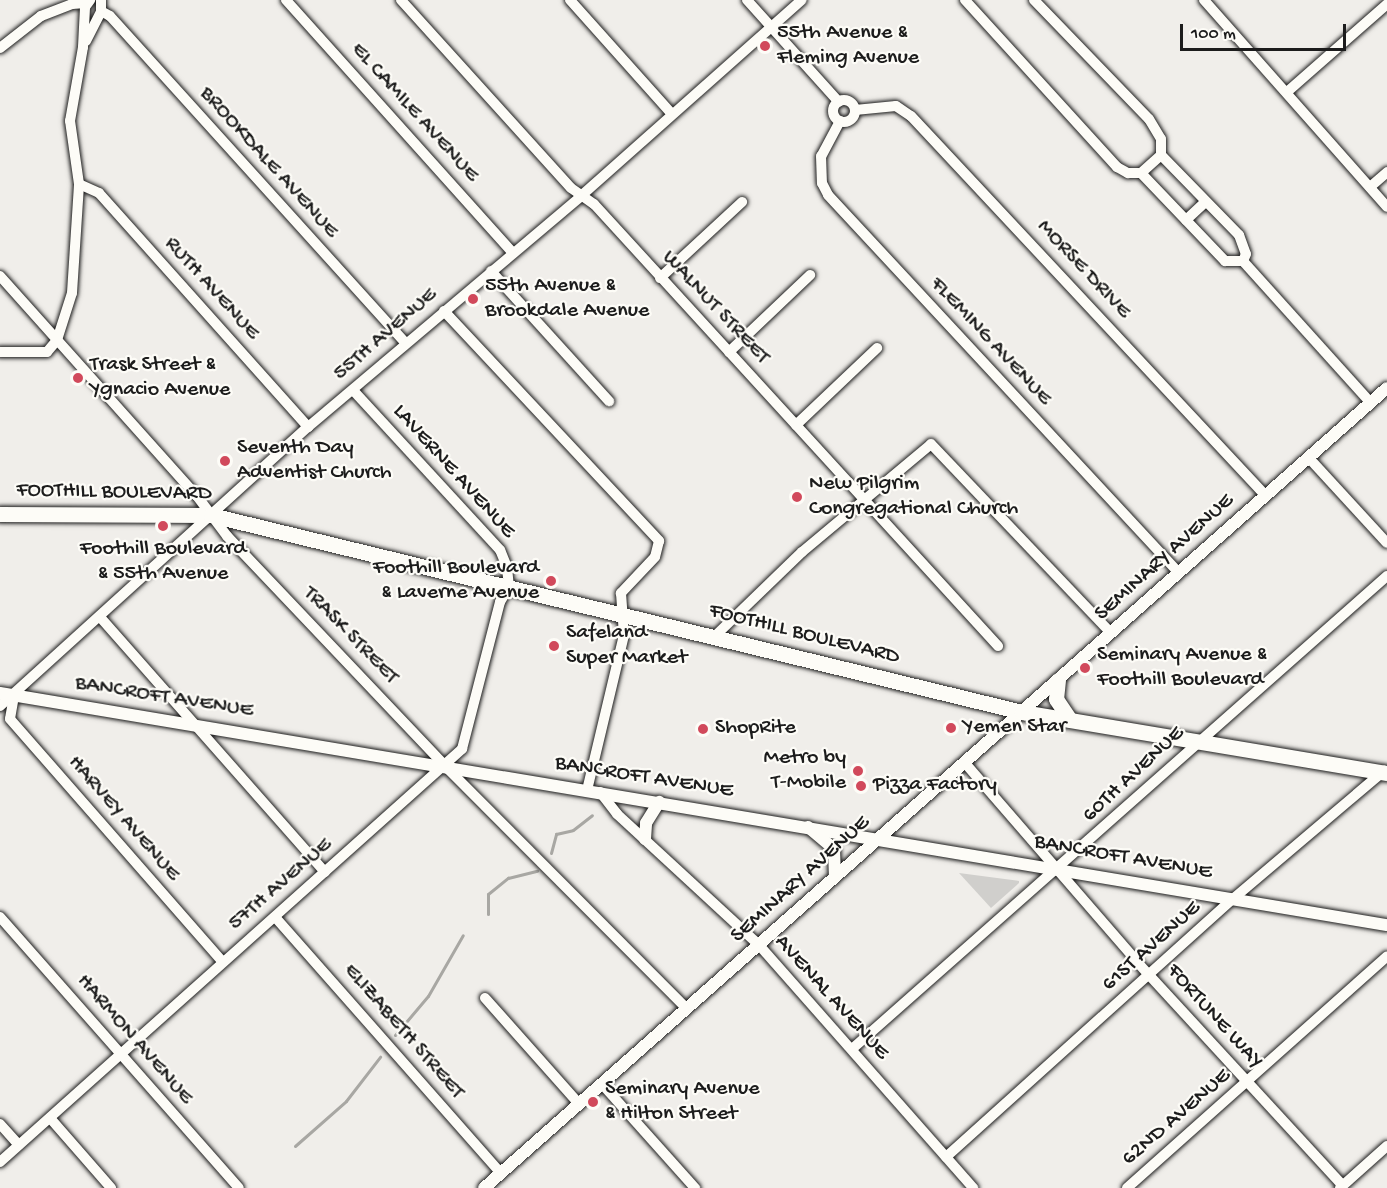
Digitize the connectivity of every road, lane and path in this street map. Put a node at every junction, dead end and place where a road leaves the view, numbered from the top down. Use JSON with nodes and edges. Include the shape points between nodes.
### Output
{"nodes":[{"id":1,"x":286,"y":0,"type":"edge"},
{"id":2,"x":401,"y":0,"type":"edge"},
{"id":3,"x":570,"y":0,"type":"edge"},
{"id":4,"x":747,"y":0,"type":"edge"},
{"id":5,"x":802,"y":0,"type":"edge"},
{"id":6,"x":965,"y":0,"type":"edge"},
{"id":7,"x":1034,"y":0,"type":"edge"},
{"id":8,"x":1204,"y":0,"type":"edge"},
{"id":9,"x":1387,"y":4,"type":"edge"},
{"id":10,"x":93,"y":6,"type":"edge"},
{"id":11,"x":771,"y":27,"type":"junction"},
{"id":12,"x":0,"y":48,"type":"edge"},
{"id":13,"x":1287,"y":92,"type":"junction"},
{"id":14,"x":839,"y":102,"type":"junction"},
{"id":15,"x":855,"y":110,"type":"junction"},
{"id":16,"x":671,"y":113,"type":"junction"},
{"id":17,"x":840,"y":121,"type":"junction"},
{"id":18,"x":1161,"y":155,"type":"junction"},
{"id":19,"x":1387,"y":172,"type":"edge"},
{"id":20,"x":1141,"y":173,"type":"junction"},
{"id":21,"x":79,"y":184,"type":"junction"},
{"id":22,"x":1370,"y":187,"type":"junction"},
{"id":23,"x":581,"y":196,"type":"junction"},
{"id":24,"x":742,"y":202,"type":"dead end"},
{"id":25,"x":1205,"y":202,"type":"junction"},
{"id":26,"x":1387,"y":207,"type":"edge"},
{"id":27,"x":1186,"y":220,"type":"junction"},
{"id":28,"x":513,"y":253,"type":"junction"},
{"id":29,"x":1243,"y":261,"type":"junction"},
{"id":30,"x":491,"y":271,"type":"junction"},
{"id":31,"x":810,"y":275,"type":"dead end"},
{"id":32,"x":0,"y":276,"type":"edge"},
{"id":33,"x":660,"y":278,"type":"junction"},
{"id":34,"x":444,"y":311,"type":"junction"},
{"id":35,"x":57,"y":339,"type":"junction"},
{"id":36,"x":405,"y":343,"type":"junction"},
{"id":37,"x":877,"y":348,"type":"dead end"},
{"id":38,"x":729,"y":351,"type":"junction"},
{"id":39,"x":0,"y":352,"type":"edge"},
{"id":40,"x":1387,"y":388,"type":"edge"},
{"id":41,"x":353,"y":390,"type":"junction"},
{"id":42,"x":609,"y":401,"type":"dead end"},
{"id":43,"x":1371,"y":403,"type":"junction"},
{"id":44,"x":796,"y":424,"type":"junction"},
{"id":45,"x":308,"y":427,"type":"junction"},
{"id":46,"x":1309,"y":458,"type":"junction"},
{"id":47,"x":1266,"y":496,"type":"junction"},
{"id":48,"x":863,"y":500,"type":"junction"},
{"id":49,"x":0,"y":514,"type":"edge"},
{"id":50,"x":211,"y":515,"type":"junction"},
{"id":51,"x":1387,"y":543,"type":"edge"},
{"id":52,"x":1179,"y":573,"type":"junction"},
{"id":53,"x":1387,"y":576,"type":"edge"},
{"id":54,"x":509,"y":587,"type":"junction"},
{"id":55,"x":624,"y":614,"type":"junction"},
{"id":56,"x":100,"y":617,"type":"junction"},
{"id":57,"x":1111,"y":633,"type":"junction"},
{"id":58,"x":715,"y":636,"type":"junction"},
{"id":59,"x":998,"y":646,"type":"dead end"},
{"id":60,"x":1058,"y":680,"type":"junction"},
{"id":61,"x":0,"y":693,"type":"edge"},
{"id":62,"x":14,"y":696,"type":"junction"},
{"id":63,"x":0,"y":706,"type":"edge"},
{"id":64,"x":1022,"y":712,"type":"junction"},
{"id":65,"x":1070,"y":720,"type":"junction"},
{"id":66,"x":191,"y":724,"type":"junction"},
{"id":67,"x":1199,"y":741,"type":"junction"},
{"id":68,"x":965,"y":763,"type":"junction"},
{"id":69,"x":445,"y":766,"type":"junction"},
{"id":70,"x":1386,"y":771,"type":"edge"},
{"id":71,"x":587,"y":790,"type":"junction"},
{"id":72,"x":600,"y":792,"type":"junction"},
{"id":73,"x":659,"y":802,"type":"junction"},
{"id":74,"x":805,"y":825,"type":"junction"},
{"id":75,"x":879,"y":838,"type":"junction"},
{"id":76,"x":645,"y":839,"type":"junction"},
{"id":77,"x":1060,"y":869,"type":"junction"},
{"id":78,"x":325,"y":872,"type":"junction"},
{"id":79,"x":835,"y":877,"type":"junction"},
{"id":80,"x":1234,"y":898,"type":"junction"},
{"id":81,"x":0,"y":917,"type":"edge"},
{"id":82,"x":275,"y":917,"type":"junction"},
{"id":83,"x":1387,"y":925,"type":"edge"},
{"id":84,"x":759,"y":945,"type":"junction"},
{"id":85,"x":1387,"y":956,"type":"edge"},
{"id":86,"x":223,"y":962,"type":"junction"},
{"id":87,"x":1150,"y":975,"type":"junction"},
{"id":88,"x":485,"y":998,"type":"dead end"},
{"id":89,"x":687,"y":1009,"type":"junction"},
{"id":90,"x":852,"y":1049,"type":"junction"},
{"id":91,"x":121,"y":1055,"type":"junction"},
{"id":92,"x":1247,"y":1083,"type":"junction"},
{"id":93,"x":602,"y":1084,"type":"junction"},
{"id":94,"x":579,"y":1104,"type":"junction"},
{"id":95,"x":50,"y":1118,"type":"junction"},
{"id":96,"x":0,"y":1124,"type":"edge"},
{"id":97,"x":19,"y":1145,"type":"junction"},
{"id":98,"x":1387,"y":1146,"type":"edge"},
{"id":99,"x":946,"y":1157,"type":"junction"},
{"id":100,"x":0,"y":1162,"type":"edge"},
{"id":101,"x":501,"y":1173,"type":"junction"},
{"id":102,"x":1342,"y":1187,"type":"edge"},
{"id":103,"x":111,"y":1188,"type":"edge"},
{"id":104,"x":239,"y":1188,"type":"edge"},
{"id":105,"x":484,"y":1188,"type":"edge"},
{"id":106,"x":695,"y":1188,"type":"edge"},
{"id":107,"x":973,"y":1188,"type":"edge"},
{"id":108,"x":1126,"y":1188,"type":"edge"}],
"edges":[{"from":1,"to":28,"type":"street","name":"EL CAMILE AVENUE"},
{"from":2,"to":23,"type":"street","name":"WALNUT STREET"},
{"from":3,"to":16,"type":"street"},
{"from":4,"to":11,"type":"street"},
{"from":5,"to":11,"type":"street","name":"55TH AVENUE"},
{"from":6,"to":20,"type":"street","via":[[1117,167],[1128,173]]},
{"from":7,"to":18,"type":"street","via":[[1149,120],[1161,140]]},
{"from":8,"to":13,"type":"street"},
{"from":9,"to":13,"type":"street"},
{"from":10,"to":12,"type":"street","via":[[65,8],[31,22]]},
{"from":10,"to":21,"type":"street","via":[[70,121]]},
{"from":10,"to":36,"type":"street","name":"BROOKDALE AVENUE","via":[[110,16]]},
{"from":11,"to":14,"type":"street"},
{"from":11,"to":16,"type":"street","name":"55TH AVENUE"},
{"from":13,"to":22,"type":"street"},
{"from":14,"to":15,"type":"street","via":[[850,102]]},
{"from":14,"to":17,"type":"street","via":[[833,114]]},
{"from":15,"to":17,"type":"street","via":[[851,119]]},
{"from":15,"to":47,"type":"street","name":"MORSE DRIVE","via":[[896,106],[911,116]]},
{"from":16,"to":23,"type":"street","name":"55TH AVENUE"},
{"from":17,"to":52,"type":"street","name":"FLEMING AVENUE","via":[[820,156],[819,169],[828,195]]},
{"from":18,"to":20,"type":"street"},
{"from":18,"to":25,"type":"street"},
{"from":19,"to":22,"type":"street"},
{"from":20,"to":27,"type":"street"},
{"from":21,"to":35,"type":"street","via":[[76,268]]},
{"from":21,"to":45,"type":"street","name":"RUTH AVENUE","via":[[99,193]]},
{"from":22,"to":26,"type":"street"},
{"from":23,"to":28,"type":"street","name":"55TH AVENUE"},
{"from":23,"to":33,"type":"street","name":"WALNUT STREET","via":[[594,204]]},
{"from":24,"to":33,"type":"street"},
{"from":25,"to":27,"type":"street"},
{"from":25,"to":29,"type":"street","via":[[1239,235],[1246,254]]},
{"from":27,"to":29,"type":"street","via":[[1225,261]]},
{"from":28,"to":30,"type":"street","name":"55TH AVENUE"},
{"from":29,"to":43,"type":"street"},
{"from":30,"to":34,"type":"street","name":"55TH AVENUE"},
{"from":30,"to":42,"type":"street"},
{"from":31,"to":38,"type":"street"},
{"from":32,"to":35,"type":"street","name":"TRASK STREET"},
{"from":33,"to":38,"type":"street","name":"WALNUT STREET"},
{"from":34,"to":36,"type":"street","name":"55TH AVENUE"},
{"from":34,"to":55,"type":"street","via":[[659,541],[655,558],[621,593]]},
{"from":35,"to":39,"type":"street","via":[[47,352]]},
{"from":35,"to":50,"type":"street","name":"TRASK STREET"},
{"from":36,"to":41,"type":"street","name":"55TH AVENUE"},
{"from":37,"to":44,"type":"street"},
{"from":38,"to":44,"type":"street","name":"WALNUT STREET"},
{"from":40,"to":43,"type":"street","name":"SEMINARY AVENUE"},
{"from":41,"to":45,"type":"street","name":"55TH AVENUE"},
{"from":41,"to":54,"type":"street","name":"LAVERNE AVENUE","via":[[500,550]]},
{"from":43,"to":46,"type":"street","name":"SEMINARY AVENUE"},
{"from":44,"to":48,"type":"street","name":"WALNUT STREET"},
{"from":45,"to":50,"type":"street","name":"55TH AVENUE"},
{"from":46,"to":47,"type":"street","name":"SEMINARY AVENUE"},
{"from":46,"to":51,"type":"street"},
{"from":47,"to":52,"type":"street","name":"SEMINARY AVENUE"},
{"from":48,"to":57,"type":"street","via":[[931,444]]},
{"from":48,"to":58,"type":"street"},
{"from":48,"to":59,"type":"street","name":"WALNUT STREET"},
{"from":49,"to":50,"type":"main road","name":"FOOTHILL BOULEVARD"},
{"from":50,"to":54,"type":"main road","name":"FOOTHILL BOULEVARD"},
{"from":50,"to":56,"type":"street","name":"55TH AVENUE"},
{"from":50,"to":69,"type":"street","name":"TRASK STREET"},
{"from":52,"to":57,"type":"street","name":"SEMINARY AVENUE"},
{"from":53,"to":67,"type":"street","name":"60TH AVENUE"},
{"from":54,"to":55,"type":"main road","name":"FOOTHILL BOULEVARD"},
{"from":54,"to":69,"type":"street","name":"57TH AVENUE","via":[[500,602],[462,749]]},
{"from":55,"to":58,"type":"main road","name":"FOOTHILL BOULEVARD"},
{"from":55,"to":71,"type":"street","via":[[624,635]]},
{"from":56,"to":62,"type":"street","name":"55TH AVENUE"},
{"from":56,"to":66,"type":"street"},
{"from":57,"to":60,"type":"street","name":"SEMINARY AVENUE"},
{"from":58,"to":64,"type":"main road","name":"FOOTHILL BOULEVARD"},
{"from":60,"to":64,"type":"street","name":"SEMINARY AVENUE"},
{"from":60,"to":65,"type":"main road","via":[[1056,699]]},
{"from":61,"to":62,"type":"street","name":"BANCROFT AVENUE"},
{"from":62,"to":63,"type":"street","name":"55TH AVENUE"},
{"from":62,"to":66,"type":"street","name":"BANCROFT AVENUE"},
{"from":62,"to":86,"type":"street","name":"HARVEY AVENUE","via":[[10,719]]},
{"from":64,"to":65,"type":"main road","name":"FOOTHILL BOULEVARD"},
{"from":64,"to":68,"type":"street","name":"SEMINARY AVENUE"},
{"from":65,"to":67,"type":"main road","name":"FOOTHILL BOULEVARD"},
{"from":66,"to":69,"type":"street","name":"BANCROFT AVENUE"},
{"from":66,"to":78,"type":"street","via":[[214,744]]},
{"from":67,"to":70,"type":"main road","name":"FOOTHILL BOULEVARD"},
{"from":67,"to":77,"type":"street","name":"60TH AVENUE"},
{"from":68,"to":75,"type":"street","name":"SEMINARY AVENUE"},
{"from":68,"to":77,"type":"street","name":"FORTUNE WAY"},
{"from":69,"to":71,"type":"street","name":"BANCROFT AVENUE"},
{"from":69,"to":78,"type":"street","name":"57TH AVENUE"},
{"from":69,"to":89,"type":"street","name":"TRASK STREET"},
{"from":70,"to":80,"type":"street","name":"61ST AVENUE"},
{"from":71,"to":72,"type":"street","name":"BANCROFT AVENUE"},
{"from":72,"to":73,"type":"street","name":"BANCROFT AVENUE"},
{"from":72,"to":76,"type":"street","name":"AVENAL AVENUE"},
{"from":73,"to":74,"type":"street","name":"BANCROFT AVENUE"},
{"from":73,"to":76,"type":"street","via":[[646,823]]},
{"from":74,"to":75,"type":"street","name":"BANCROFT AVENUE"},
{"from":74,"to":79,"type":"street","via":[[834,849]]},
{"from":75,"to":77,"type":"street","name":"BANCROFT AVENUE"},
{"from":75,"to":79,"type":"street","name":"SEMINARY AVENUE"},
{"from":76,"to":84,"type":"street","name":"AVENAL AVENUE"},
{"from":77,"to":80,"type":"street","name":"BANCROFT AVENUE"},
{"from":77,"to":87,"type":"street","name":"FORTUNE WAY"},
{"from":77,"to":90,"type":"street","name":"60TH AVENUE"},
{"from":78,"to":82,"type":"street","name":"57TH AVENUE"},
{"from":79,"to":84,"type":"street","name":"SEMINARY AVENUE"},
{"from":80,"to":83,"type":"street","name":"BANCROFT AVENUE"},
{"from":80,"to":87,"type":"street","name":"61ST AVENUE"},
{"from":81,"to":91,"type":"street","name":"HARMON AVENUE"},
{"from":82,"to":86,"type":"street","name":"57TH AVENUE"},
{"from":82,"to":101,"type":"street","name":"ELIZABETH STREET"},
{"from":84,"to":89,"type":"street","name":"SEMINARY AVENUE"},
{"from":84,"to":90,"type":"street","name":"AVENAL AVENUE"},
{"from":85,"to":92,"type":"street","name":"62ND AVENUE"},
{"from":86,"to":91,"type":"street","name":"57TH AVENUE"},
{"from":87,"to":92,"type":"street","name":"FORTUNE WAY"},
{"from":87,"to":99,"type":"street","name":"61ST AVENUE"},
{"from":88,"to":94,"type":"street"},
{"from":89,"to":93,"type":"street","name":"SEMINARY AVENUE"},
{"from":90,"to":99,"type":"street","name":"AVENAL AVENUE"},
{"from":91,"to":95,"type":"street","name":"57TH AVENUE"},
{"from":91,"to":104,"type":"street","name":"HARMON AVENUE"},
{"from":92,"to":102,"type":"street","name":"FORTUNE WAY"},
{"from":92,"to":108,"type":"street","name":"62ND AVENUE"},
{"from":93,"to":94,"type":"street","name":"SEMINARY AVENUE"},
{"from":93,"to":106,"type":"street"},
{"from":94,"to":101,"type":"street","name":"SEMINARY AVENUE"},
{"from":95,"to":97,"type":"street","name":"57TH AVENUE"},
{"from":95,"to":103,"type":"street"},
{"from":96,"to":97,"type":"street"},
{"from":97,"to":100,"type":"street","name":"57TH AVENUE"},
{"from":98,"to":102,"type":"street"},
{"from":99,"to":107,"type":"street","name":"AVENAL AVENUE"},
{"from":101,"to":105,"type":"street","name":"SEMINARY AVENUE"}]}
